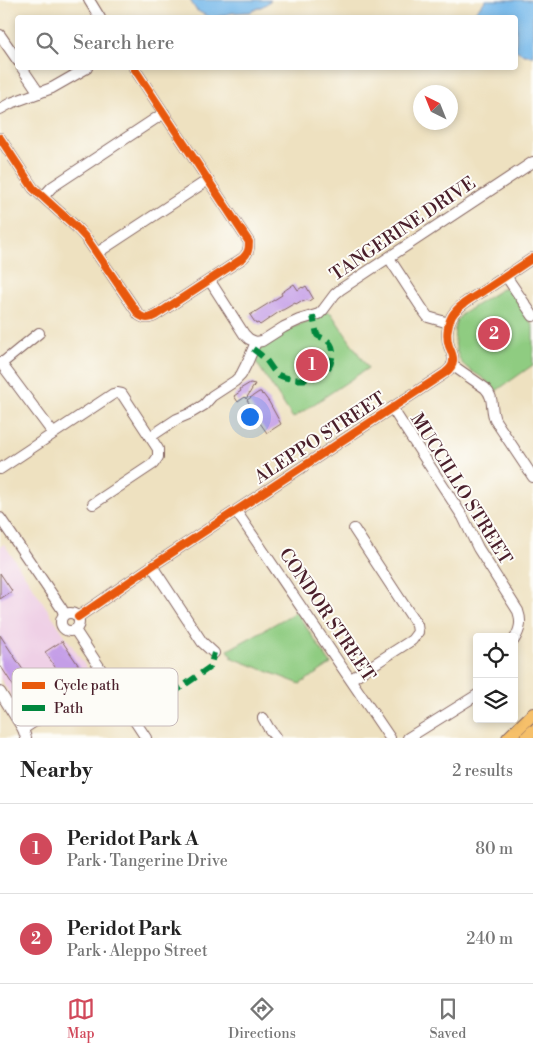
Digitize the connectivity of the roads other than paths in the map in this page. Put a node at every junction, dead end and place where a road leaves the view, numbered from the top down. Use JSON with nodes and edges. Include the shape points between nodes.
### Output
{"nodes":[{"id":1,"x":89,"y":0,"type":"edge"},
{"id":2,"x":98,"y":15,"type":"edge"},
{"id":3,"x":0,"y":35,"type":"edge"},
{"id":4,"x":15,"y":57,"type":"edge"},
{"id":5,"x":23,"y":70,"type":"edge"},
{"id":6,"x":84,"y":70,"type":"edge"},
{"id":7,"x":135,"y":70,"type":"edge"},
{"id":8,"x":39,"y":93,"type":"junction"},
{"id":9,"x":0,"y":109,"type":"edge"},
{"id":10,"x":164,"y":113,"type":"junction"},
{"id":11,"x":0,"y":138,"type":"edge"},
{"id":12,"x":533,"y":162,"type":"edge"},
{"id":13,"x":208,"y":180,"type":"junction"},
{"id":14,"x":43,"y":197,"type":"junction"},
{"id":15,"x":97,"y":253,"type":"junction"},
{"id":16,"x":389,"y":258,"type":"junction"},
{"id":17,"x":533,"y":258,"type":"edge"},
{"id":18,"x":506,"y":276,"type":"junction"},
{"id":19,"x":210,"y":281,"type":"junction"},
{"id":20,"x":533,"y":316,"type":"edge"},
{"id":21,"x":449,"y":323,"type":"junction"},
{"id":22,"x":39,"y":333,"type":"dead end"},
{"id":23,"x":256,"y":342,"type":"junction"},
{"id":24,"x":1,"y":363,"type":"edge"},
{"id":25,"x":452,"y":365,"type":"junction"},
{"id":26,"x":392,"y":408,"type":"junction"},
{"id":27,"x":53,"y":433,"type":"junction"},
{"id":28,"x":150,"y":437,"type":"junction"},
{"id":29,"x":0,"y":468,"type":"edge"},
{"id":30,"x":533,"y":477,"type":"edge"},
{"id":31,"x":93,"y":504,"type":"dead end"},
{"id":32,"x":236,"y":511,"type":"junction"},
{"id":33,"x":0,"y":518,"type":"edge"},
{"id":34,"x":354,"y":529,"type":"dead end"},
{"id":35,"x":152,"y":566,"type":"junction"},
{"id":36,"x":64,"y":614,"type":"junction"},
{"id":37,"x":78,"y":617,"type":"junction"},
{"id":38,"x":74,"y":630,"type":"junction"},
{"id":39,"x":518,"y":634,"type":"edge"},
{"id":40,"x":214,"y":653,"type":"dead end"},
{"id":41,"x":100,"y":668,"type":"edge"},
{"id":42,"x":350,"y":679,"type":"junction"},
{"id":43,"x":0,"y":692,"type":"edge"},
{"id":44,"x":473,"y":697,"type":"edge"},
{"id":45,"x":12,"y":712,"type":"edge"},
{"id":46,"x":533,"y":714,"type":"edge"},
{"id":47,"x":263,"y":718,"type":"dead end"},
{"id":48,"x":36,"y":726,"type":"edge"},
{"id":49,"x":138,"y":726,"type":"edge"},
{"id":50,"x":533,"y":732,"type":"edge"},
{"id":51,"x":25,"y":734,"type":"edge"},
{"id":52,"x":146,"y":738,"type":"edge"},
{"id":53,"x":276,"y":738,"type":"edge"},
{"id":54,"x":390,"y":738,"type":"edge"},
{"id":55,"x":408,"y":738,"type":"edge"},
{"id":56,"x":508,"y":738,"type":"edge"},
{"id":57,"x":526,"y":738,"type":"edge"}],
"edges":[{"from":1,"to":2,"type":"street"},
{"from":3,"to":4,"type":"street"},
{"from":5,"to":8,"type":"street"},
{"from":6,"to":8,"type":"street"},
{"from":7,"to":10,"type":"street"},
{"from":8,"to":9,"type":"street"},
{"from":10,"to":13,"type":"street"},
{"from":10,"to":14,"type":"street","via":[[52,187]]},
{"from":11,"to":14,"type":"street","via":[[27,180]]},
{"from":12,"to":16,"type":"street","name":"TANGERINE DRIVE"},
{"from":13,"to":15,"type":"street"},
{"from":13,"to":19,"type":"street","via":[[249,242],[247,254]]},
{"from":14,"to":15,"type":"street","via":[[81,232]]},
{"from":15,"to":19,"type":"street","via":[[134,310],[144,318],[156,316]]},
{"from":16,"to":21,"type":"street","via":[[425,314]]},
{"from":16,"to":23,"type":"street","name":"TANGERINE DRIVE","via":[[335,294],[319,314]]},
{"from":17,"to":18,"type":"street"},
{"from":18,"to":20,"type":"street"},
{"from":18,"to":21,"type":"street","via":[[461,306]]},
{"from":19,"to":23,"type":"street","via":[[244,334]]},
{"from":21,"to":25,"type":"street"},
{"from":22,"to":24,"type":"street"},
{"from":23,"to":28,"type":"street","via":[[235,381],[204,405]]},
{"from":24,"to":27,"type":"street"},
{"from":25,"to":26,"type":"street","name":"ALEPPO STREET"},
{"from":25,"to":30,"type":"street","via":[[489,392],[495,420]]},
{"from":26,"to":32,"type":"street","name":"ALEPPO STREET"},
{"from":26,"to":39,"type":"street","name":"MUCCILLO STREET","via":[[463,517],[478,548],[518,611],[521,619]]},
{"from":27,"to":28,"type":"street","via":[[117,393],[122,394]]},
{"from":27,"to":29,"type":"street"},
{"from":28,"to":31,"type":"street","via":[[158,449],[158,457],[153,464]]},
{"from":32,"to":35,"type":"street","name":"ALEPPO STREET"},
{"from":32,"to":42,"type":"street","name":"CONDOR STREET"},
{"from":33,"to":36,"type":"street"},
{"from":34,"to":42,"type":"street","via":[[417,625],[418,632],[412,640]]},
{"from":35,"to":37,"type":"street","name":"ALEPPO STREET"},
{"from":35,"to":40,"type":"street","via":[[202,642]]},
{"from":36,"to":37,"type":"street","via":[[72,613]]},
{"from":36,"to":38,"type":"street","via":[[60,621],[62,626],[69,631]]},
{"from":37,"to":38,"type":"street","via":[[79,623]]},
{"from":38,"to":41,"type":"street"},
{"from":42,"to":54,"type":"street","name":"CONDOR STREET"},
{"from":43,"to":45,"type":"street"},
{"from":44,"to":55,"type":"street"},
{"from":46,"to":56,"type":"main road"},
{"from":47,"to":53,"type":"street"},
{"from":48,"to":51,"type":"street"},
{"from":49,"to":52,"type":"street"},
{"from":50,"to":57,"type":"main road"}]}
